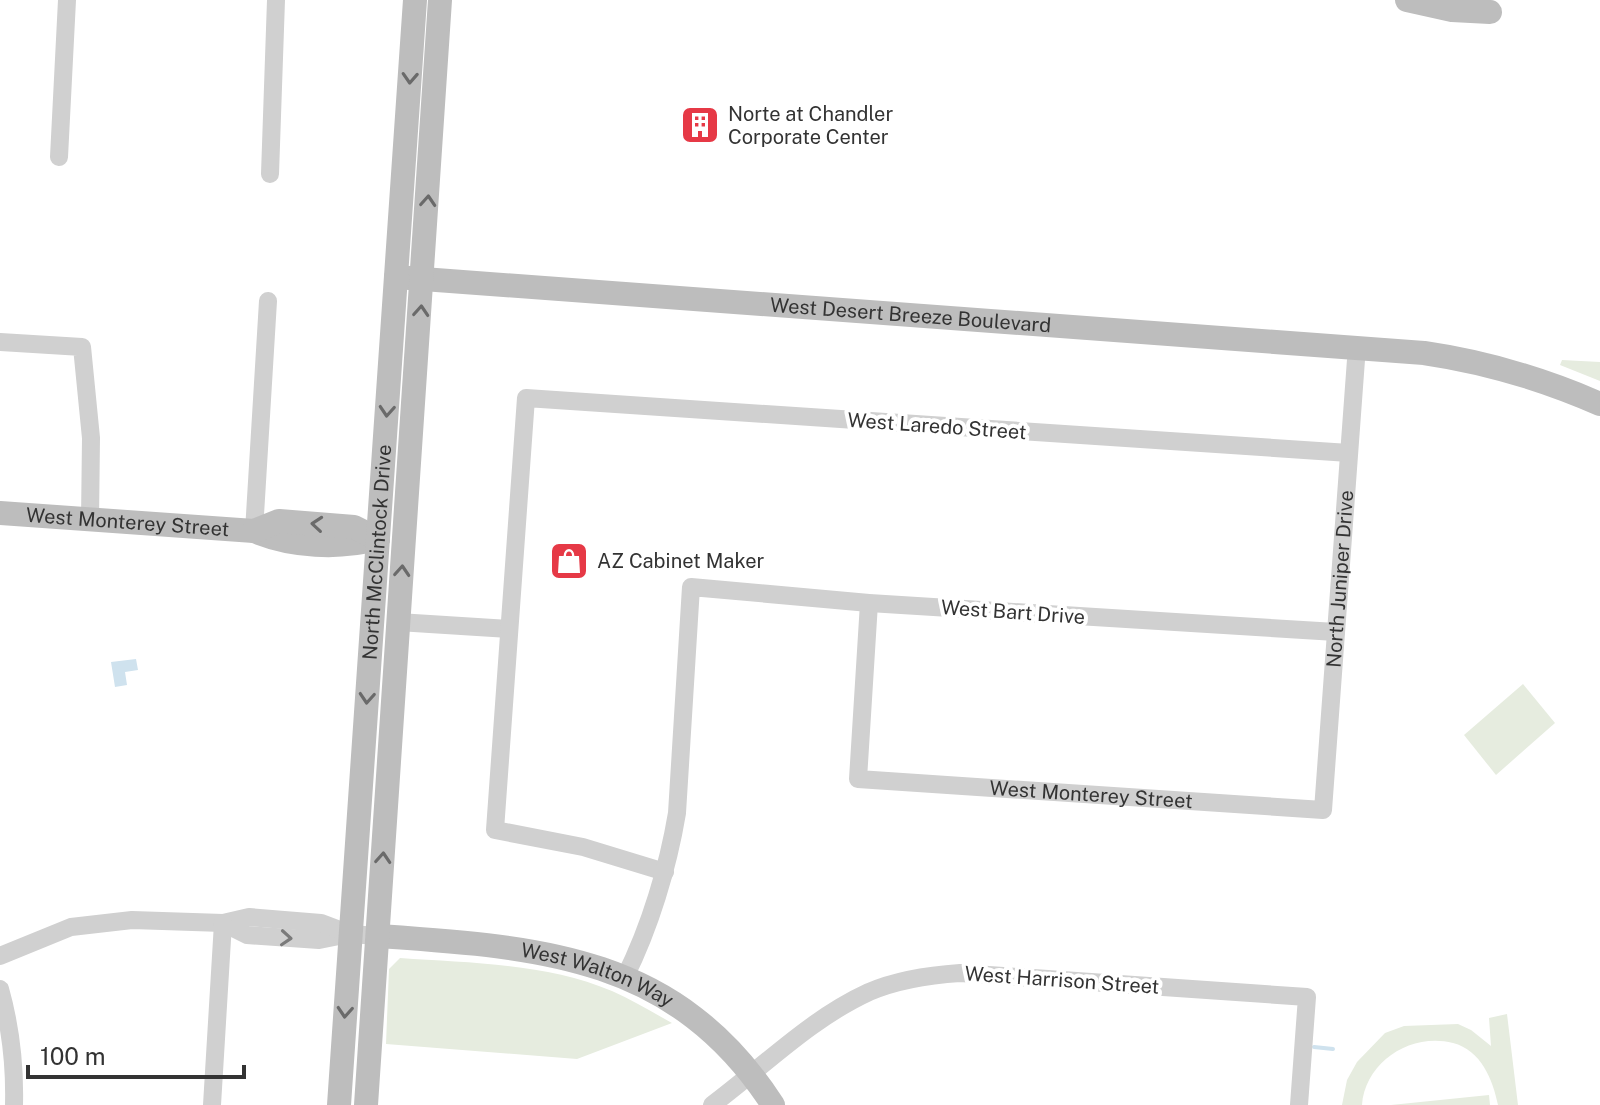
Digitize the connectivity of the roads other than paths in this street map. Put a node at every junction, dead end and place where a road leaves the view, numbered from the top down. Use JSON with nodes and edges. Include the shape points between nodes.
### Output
{"nodes":[{"id":1,"x":67,"y":0,"type":"edge"},
{"id":2,"x":276,"y":0,"type":"edge"},
{"id":3,"x":415,"y":0,"type":"edge"},
{"id":4,"x":440,"y":0,"type":"edge"},
{"id":5,"x":1407,"y":0,"type":"edge"},
{"id":6,"x":1490,"y":12,"type":"dead end"},
{"id":7,"x":59,"y":157,"type":"dead end"},
{"id":8,"x":270,"y":174,"type":"dead end"},
{"id":9,"x":396,"y":277,"type":"junction"},
{"id":10,"x":423,"y":279,"type":"junction"},
{"id":11,"x":268,"y":301,"type":"dead end"},
{"id":12,"x":0,"y":342,"type":"edge"},
{"id":13,"x":1357,"y":346,"type":"junction"},
{"id":14,"x":1600,"y":404,"type":"edge"},
{"id":15,"x":1349,"y":453,"type":"junction"},
{"id":16,"x":0,"y":513,"type":"edge"},
{"id":17,"x":90,"y":520,"type":"junction"},
{"id":18,"x":254,"y":531,"type":"junction"},
{"id":19,"x":378,"y":539,"type":"junction"},
{"id":20,"x":869,"y":603,"type":"junction"},
{"id":21,"x":398,"y":622,"type":"junction"},
{"id":22,"x":509,"y":629,"type":"junction"},
{"id":23,"x":1336,"y":632,"type":"junction"},
{"id":24,"x":1323,"y":810,"type":"joint"},
{"id":25,"x":665,"y":872,"type":"junction"},
{"id":26,"x":223,"y":923,"type":"junction"},
{"id":27,"x":350,"y":934,"type":"junction"},
{"id":28,"x":378,"y":936,"type":"junction"},
{"id":29,"x":0,"y":956,"type":"edge"},
{"id":30,"x":625,"y":977,"type":"junction"},
{"id":31,"x":0,"y":989,"type":"edge"},
{"id":32,"x":752,"y":1074,"type":"junction"},
{"id":33,"x":14,"y":1105,"type":"edge"},
{"id":34,"x":212,"y":1105,"type":"edge"},
{"id":35,"x":339,"y":1105,"type":"edge"},
{"id":36,"x":366,"y":1105,"type":"edge"},
{"id":37,"x":712,"y":1105,"type":"edge"},
{"id":38,"x":773,"y":1105,"type":"edge"},
{"id":39,"x":1299,"y":1105,"type":"edge"}],
"edges":[{"from":1,"to":7,"type":"street"},
{"from":2,"to":8,"type":"street"},
{"from":3,"to":9,"type":"main road","name":"North McClintock Drive","one_way":true},
{"from":10,"to":4,"type":"main road","name":"North McClintock Drive","one_way":true},
{"from":5,"to":6,"type":"main road"},
{"from":9,"to":10,"type":"main road","name":"West Desert Breeze Boulevard"},
{"from":9,"to":19,"type":"main road","name":"North McClintock Drive","one_way":true},
{"from":10,"to":13,"type":"main road","name":"West Desert Breeze Boulevard"},
{"from":21,"to":10,"type":"main road","name":"North McClintock Drive","one_way":true},
{"from":11,"to":18,"type":"street"},
{"from":12,"to":17,"type":"street","via":[[82,347],[92,447]]},
{"from":13,"to":14,"type":"main road","name":"West Desert Breeze Boulevard","via":[[1507,369]]},
{"from":13,"to":15,"type":"street","name":"North Juniper Drive"},
{"from":15,"to":22,"type":"street","name":"West Laredo Street","via":[[526,398]]},
{"from":15,"to":23,"type":"street","name":"North Juniper Drive"},
{"from":16,"to":17,"type":"main road","name":"West Monterey Street"},
{"from":17,"to":18,"type":"main road","name":"West Monterey Street"},
{"from":18,"to":19,"type":"main road","name":"West Monterey Street","via":[[277,541],[352,546]]},
{"from":19,"to":27,"type":"main road","name":"North McClintock Drive","one_way":true},
{"from":20,"to":23,"type":"street","name":"West Bart Drive"},
{"from":20,"to":24,"type":"street","name":"West Monterey Street","via":[[858,779]]},
{"from":20,"to":25,"type":"street","name":"West Bart Drive","via":[[691,587],[677,813]]},
{"from":21,"to":22,"type":"street"},
{"from":28,"to":21,"type":"main road","name":"North McClintock Drive","one_way":true},
{"from":22,"to":25,"type":"street","via":[[495,830],[583,847]]},
{"from":23,"to":24,"type":"street","name":"North Juniper Drive"},
{"from":25,"to":30,"type":"street"},
{"from":26,"to":27,"type":"street","via":[[247,935],[319,940]]},
{"from":26,"to":29,"type":"street","via":[[90,924]]},
{"from":26,"to":34,"type":"street"},
{"from":27,"to":28,"type":"street"},
{"from":27,"to":35,"type":"main road","name":"North McClintock Drive","one_way":true},
{"from":28,"to":30,"type":"main road","name":"West Walton Way","via":[[525,949]]},
{"from":28,"to":36,"type":"main road","name":"North McClintock Drive"},
{"from":30,"to":32,"type":"main road","name":"West Walton Way","via":[[694,1015]]},
{"from":31,"to":33,"type":"street","via":[[12,1039]]},
{"from":32,"to":37,"type":"street","name":"West Harrison Street"},
{"from":32,"to":38,"type":"main road","name":"West Walton Way"},
{"from":32,"to":39,"type":"street","name":"West Harrison Street","via":[[842,1006],[871,991],[934,975],[992,974],[1307,997]]}]}
